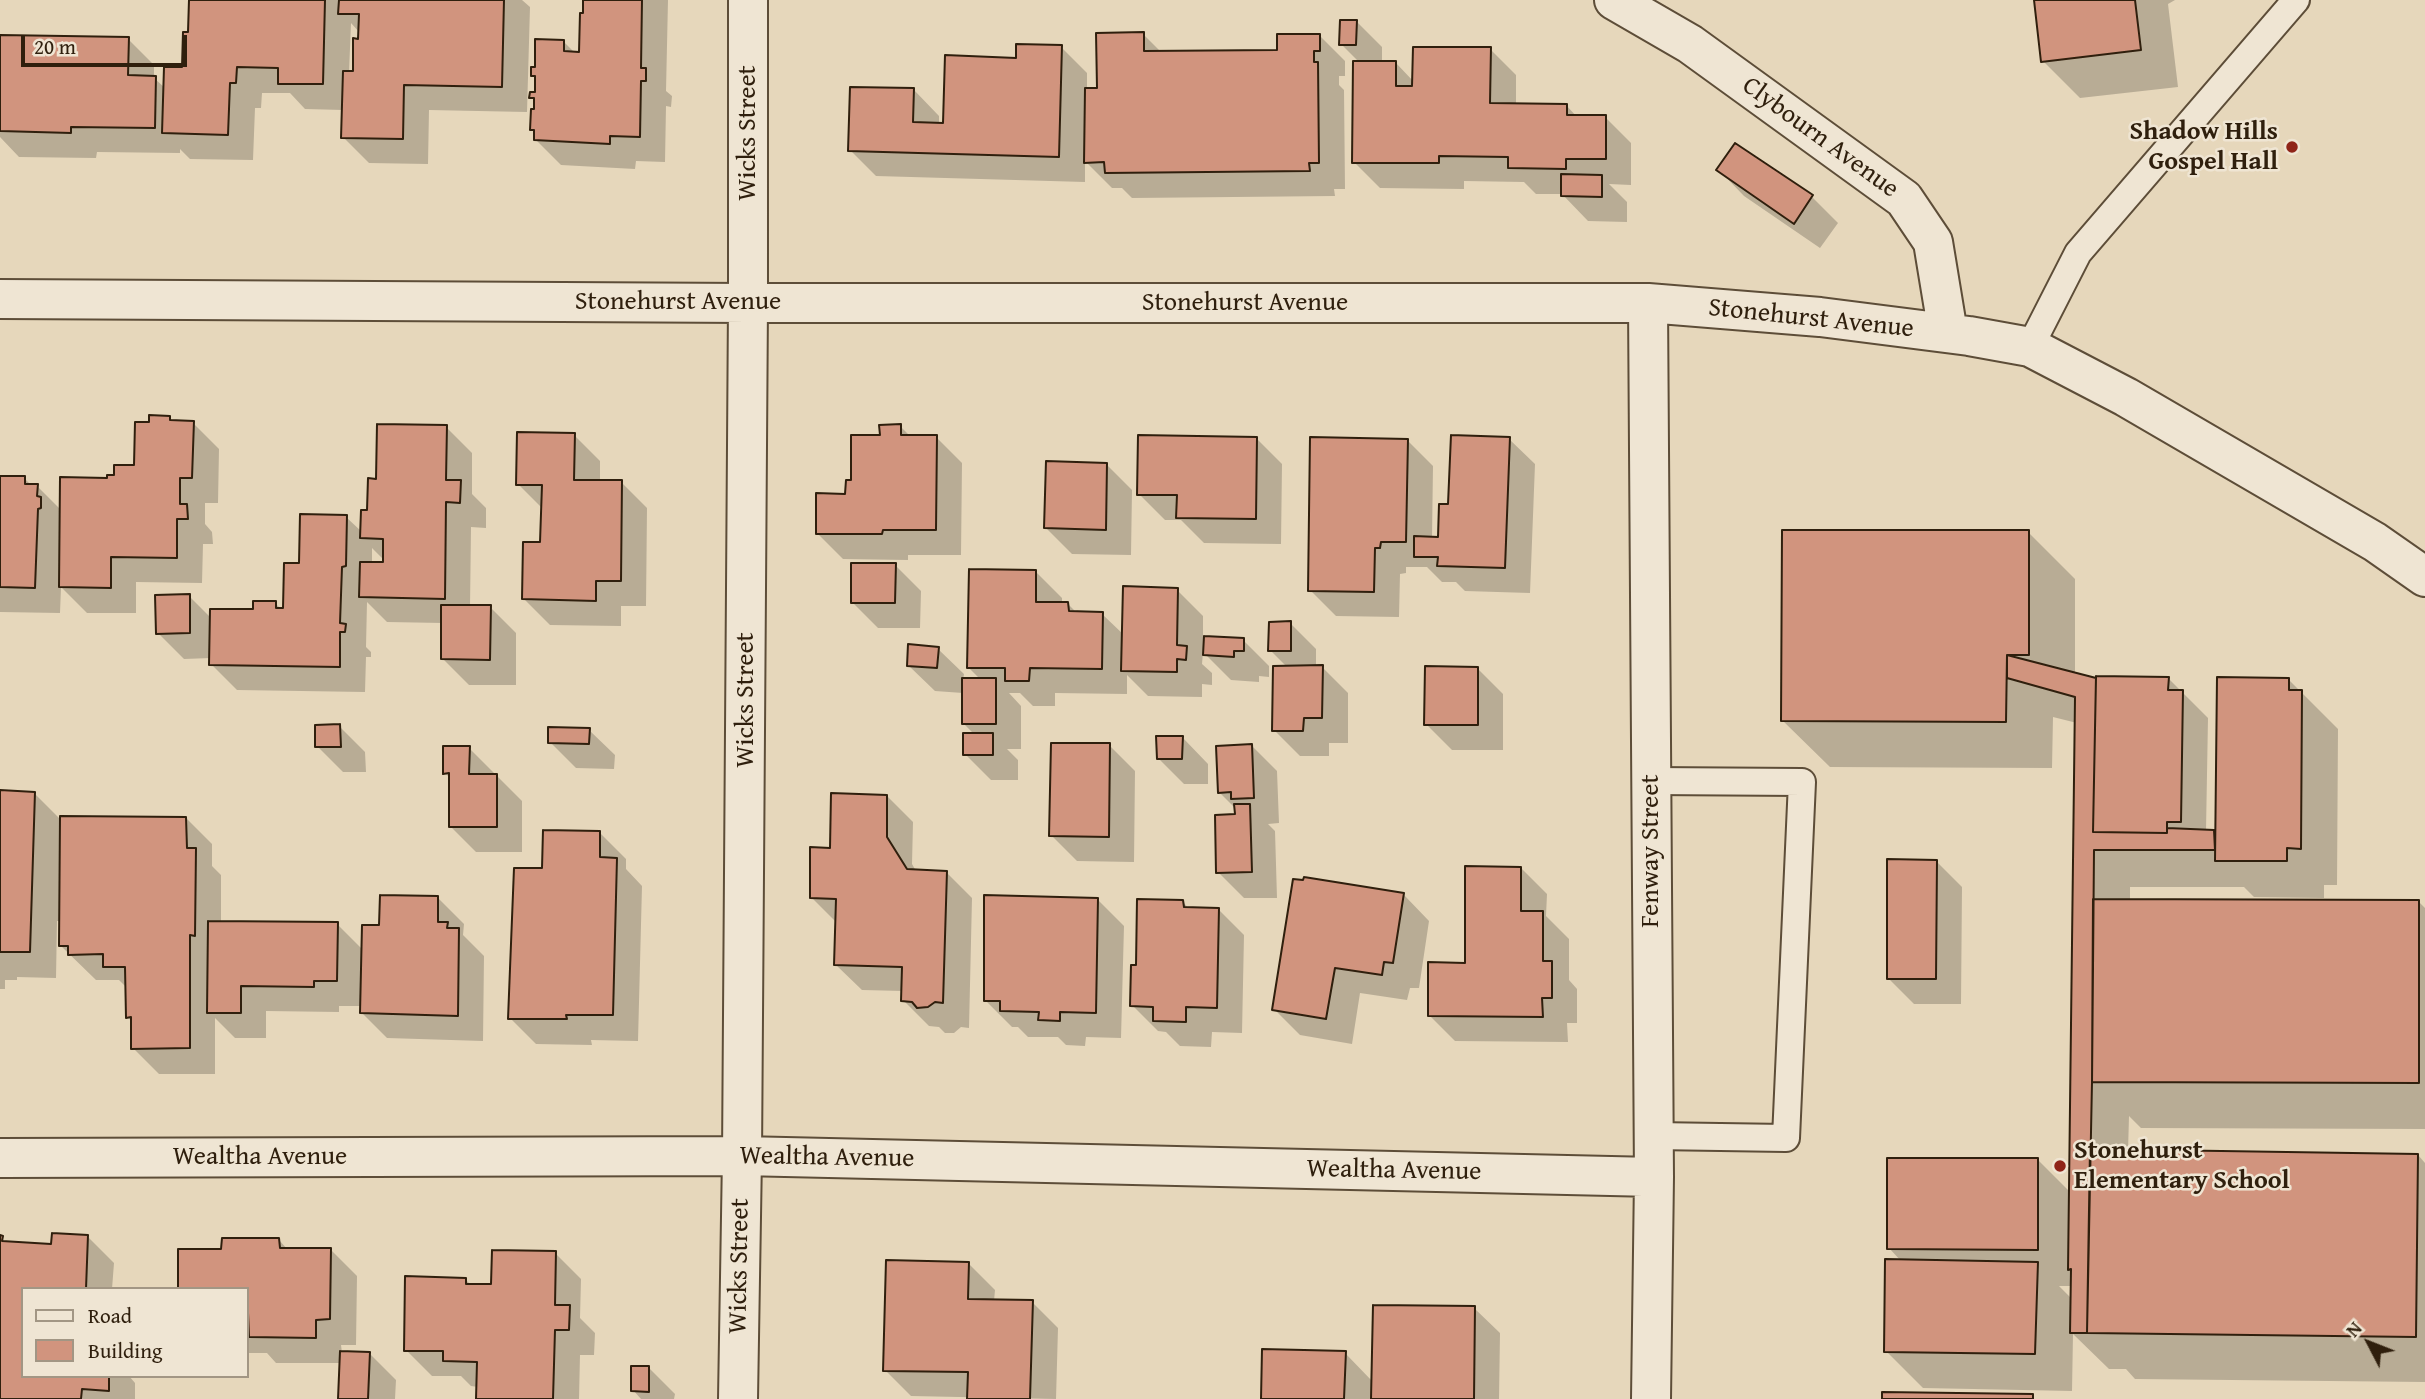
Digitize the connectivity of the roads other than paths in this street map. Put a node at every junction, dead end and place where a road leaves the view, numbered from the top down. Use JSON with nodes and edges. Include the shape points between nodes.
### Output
{"nodes":[{"id":1,"x":748,"y":0,"type":"edge"},
{"id":2,"x":1614,"y":0,"type":"edge"},
{"id":3,"x":2296,"y":0,"type":"edge"},
{"id":4,"x":0,"y":299,"type":"edge"},
{"id":5,"x":748,"y":303,"type":"junction"},
{"id":6,"x":1648,"y":303,"type":"junction"},
{"id":7,"x":1948,"y":334,"type":"junction"},
{"id":8,"x":2030,"y":347,"type":"junction"},
{"id":9,"x":2425,"y":577,"type":"edge"},
{"id":10,"x":1651,"y":781,"type":"junction"},
{"id":11,"x":1654,"y":1136,"type":"junction"},
{"id":12,"x":742,"y":1156,"type":"junction"},
{"id":13,"x":0,"y":1158,"type":"edge"},
{"id":14,"x":1654,"y":1177,"type":"junction"},
{"id":15,"x":738,"y":1399,"type":"edge"},
{"id":16,"x":1651,"y":1399,"type":"edge"}],
"edges":[{"from":1,"to":5,"type":"street","name":"Wicks Street"},
{"from":2,"to":7,"type":"street","name":"Clybourn Avenue","via":[[1690,44],[1904,199],[1933,242]]},
{"from":3,"to":8,"type":"lane","via":[[2078,253]]},
{"from":4,"to":5,"type":"street","name":"Stonehurst Avenue"},
{"from":5,"to":6,"type":"street","name":"Stonehurst Avenue"},
{"from":5,"to":12,"type":"street","name":"Wicks Street"},
{"from":6,"to":7,"type":"street","name":"Stonehurst Avenue","via":[[1821,317]]},
{"from":6,"to":10,"type":"street","name":"Fenway Street"},
{"from":7,"to":8,"type":"street","name":"Stonehurst Avenue"},
{"from":8,"to":9,"type":"street","name":"Stonehurst Avenue","via":[[2126,397],[2351,528]]},
{"from":10,"to":11,"type":"street","name":"Fenway Street"},
{"from":10,"to":11,"type":"lane","via":[[1802,782],[1786,1138]]},
{"from":11,"to":14,"type":"street","name":"Fenway Street"},
{"from":12,"to":13,"type":"street","name":"Wealtha Avenue"},
{"from":12,"to":14,"type":"street","name":"Wealtha Avenue"},
{"from":12,"to":15,"type":"street","name":"Wicks Street"},
{"from":14,"to":16,"type":"street","name":"Fenway Street"}]}
